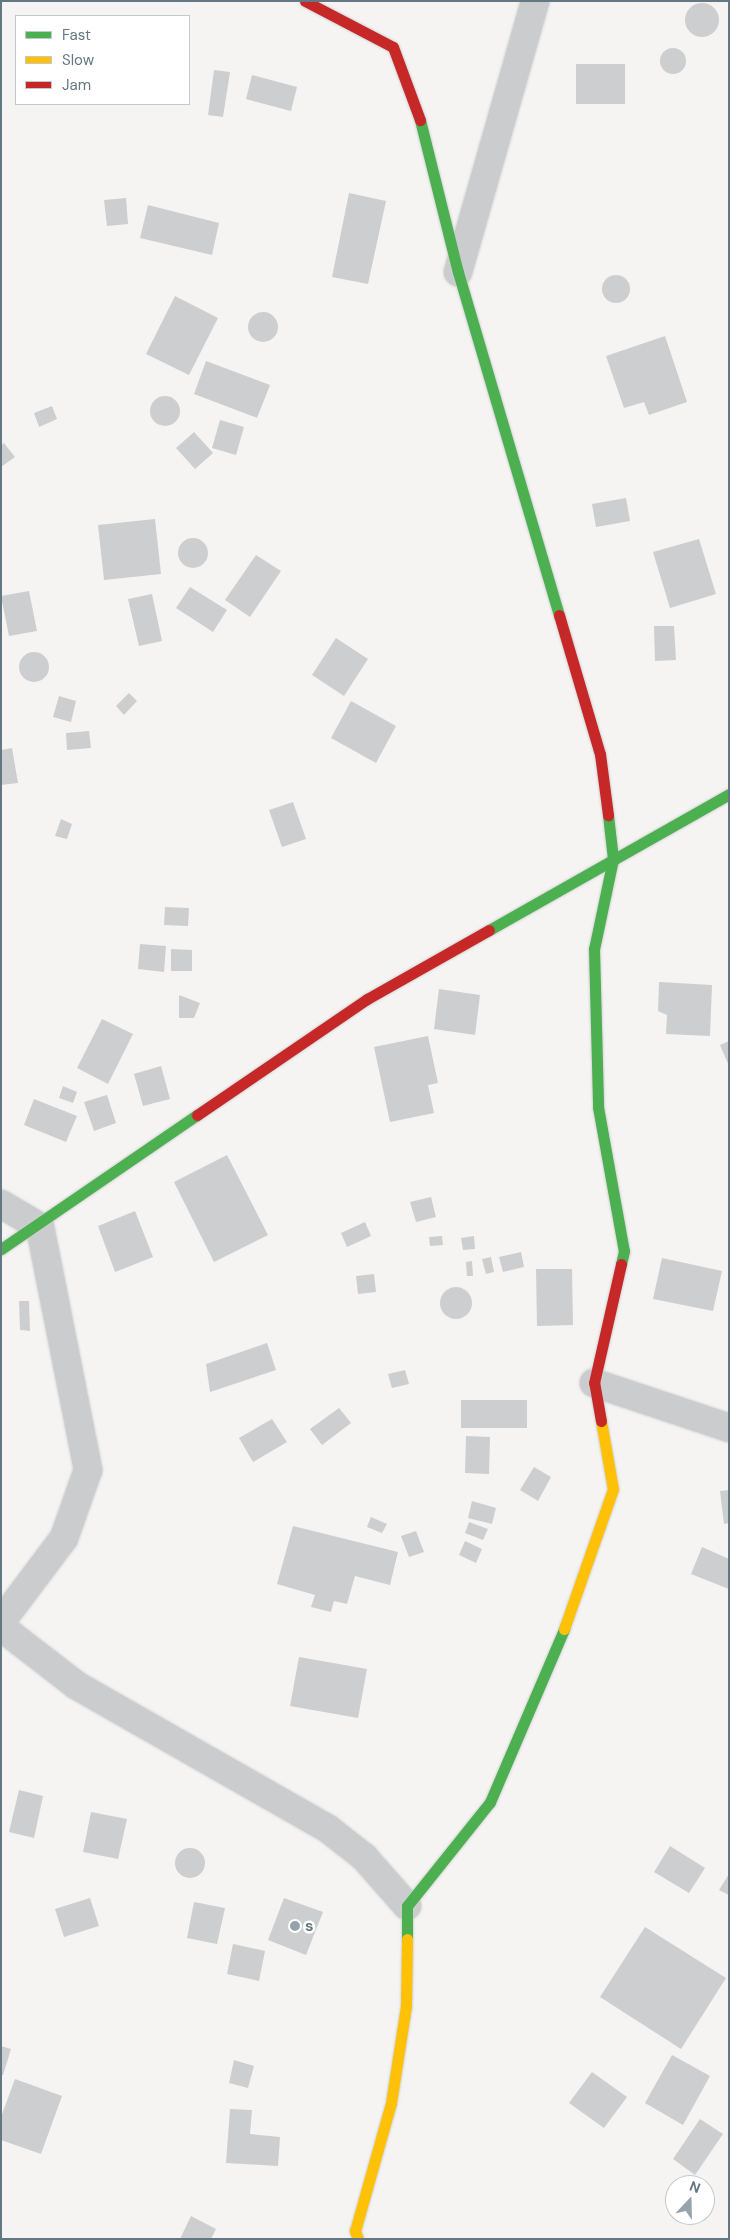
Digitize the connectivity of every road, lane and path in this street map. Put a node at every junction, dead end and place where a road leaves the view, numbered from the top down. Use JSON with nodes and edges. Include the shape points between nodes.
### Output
{"nodes":[{"id":1,"x":305,"y":1,"type":"edge"},
{"id":2,"x":535,"y":1,"type":"edge"},
{"id":3,"x":458,"y":272,"type":"junction"},
{"id":4,"x":729,"y":794,"type":"edge"},
{"id":5,"x":613,"y":859,"type":"junction"},
{"id":6,"x":1,"y":1204,"type":"edge"},
{"id":7,"x":40,"y":1227,"type":"junction"},
{"id":8,"x":1,"y":1249,"type":"edge"},
{"id":9,"x":594,"y":1383,"type":"junction"},
{"id":10,"x":729,"y":1428,"type":"edge"},
{"id":11,"x":1,"y":1622,"type":"edge"},
{"id":12,"x":1,"y":1627,"type":"edge"},
{"id":13,"x":408,"y":1906,"type":"junction"},
{"id":14,"x":361,"y":2236,"type":"edge"}],
"edges":[{"from":1,"to":3,"type":"street","via":[[393,47],[419,115]]},
{"from":2,"to":3,"type":"street"},
{"from":3,"to":5,"type":"street","via":[[600,754]]},
{"from":4,"to":5,"type":"street"},
{"from":5,"to":7,"type":"street","via":[[367,999],[90,1187]]},
{"from":5,"to":9,"type":"street","via":[[594,949],[598,1107],[624,1252]]},
{"from":6,"to":7,"type":"street"},
{"from":7,"to":8,"type":"street"},
{"from":7,"to":11,"type":"street","via":[[88,1470],[64,1538]]},
{"from":9,"to":10,"type":"street"},
{"from":9,"to":13,"type":"street","via":[[613,1489],[564,1630],[490,1802]]},
{"from":12,"to":13,"type":"street","via":[[76,1685],[327,1828],[364,1857]]},
{"from":13,"to":14,"type":"street","via":[[405,2016],[391,2102]]}]}
